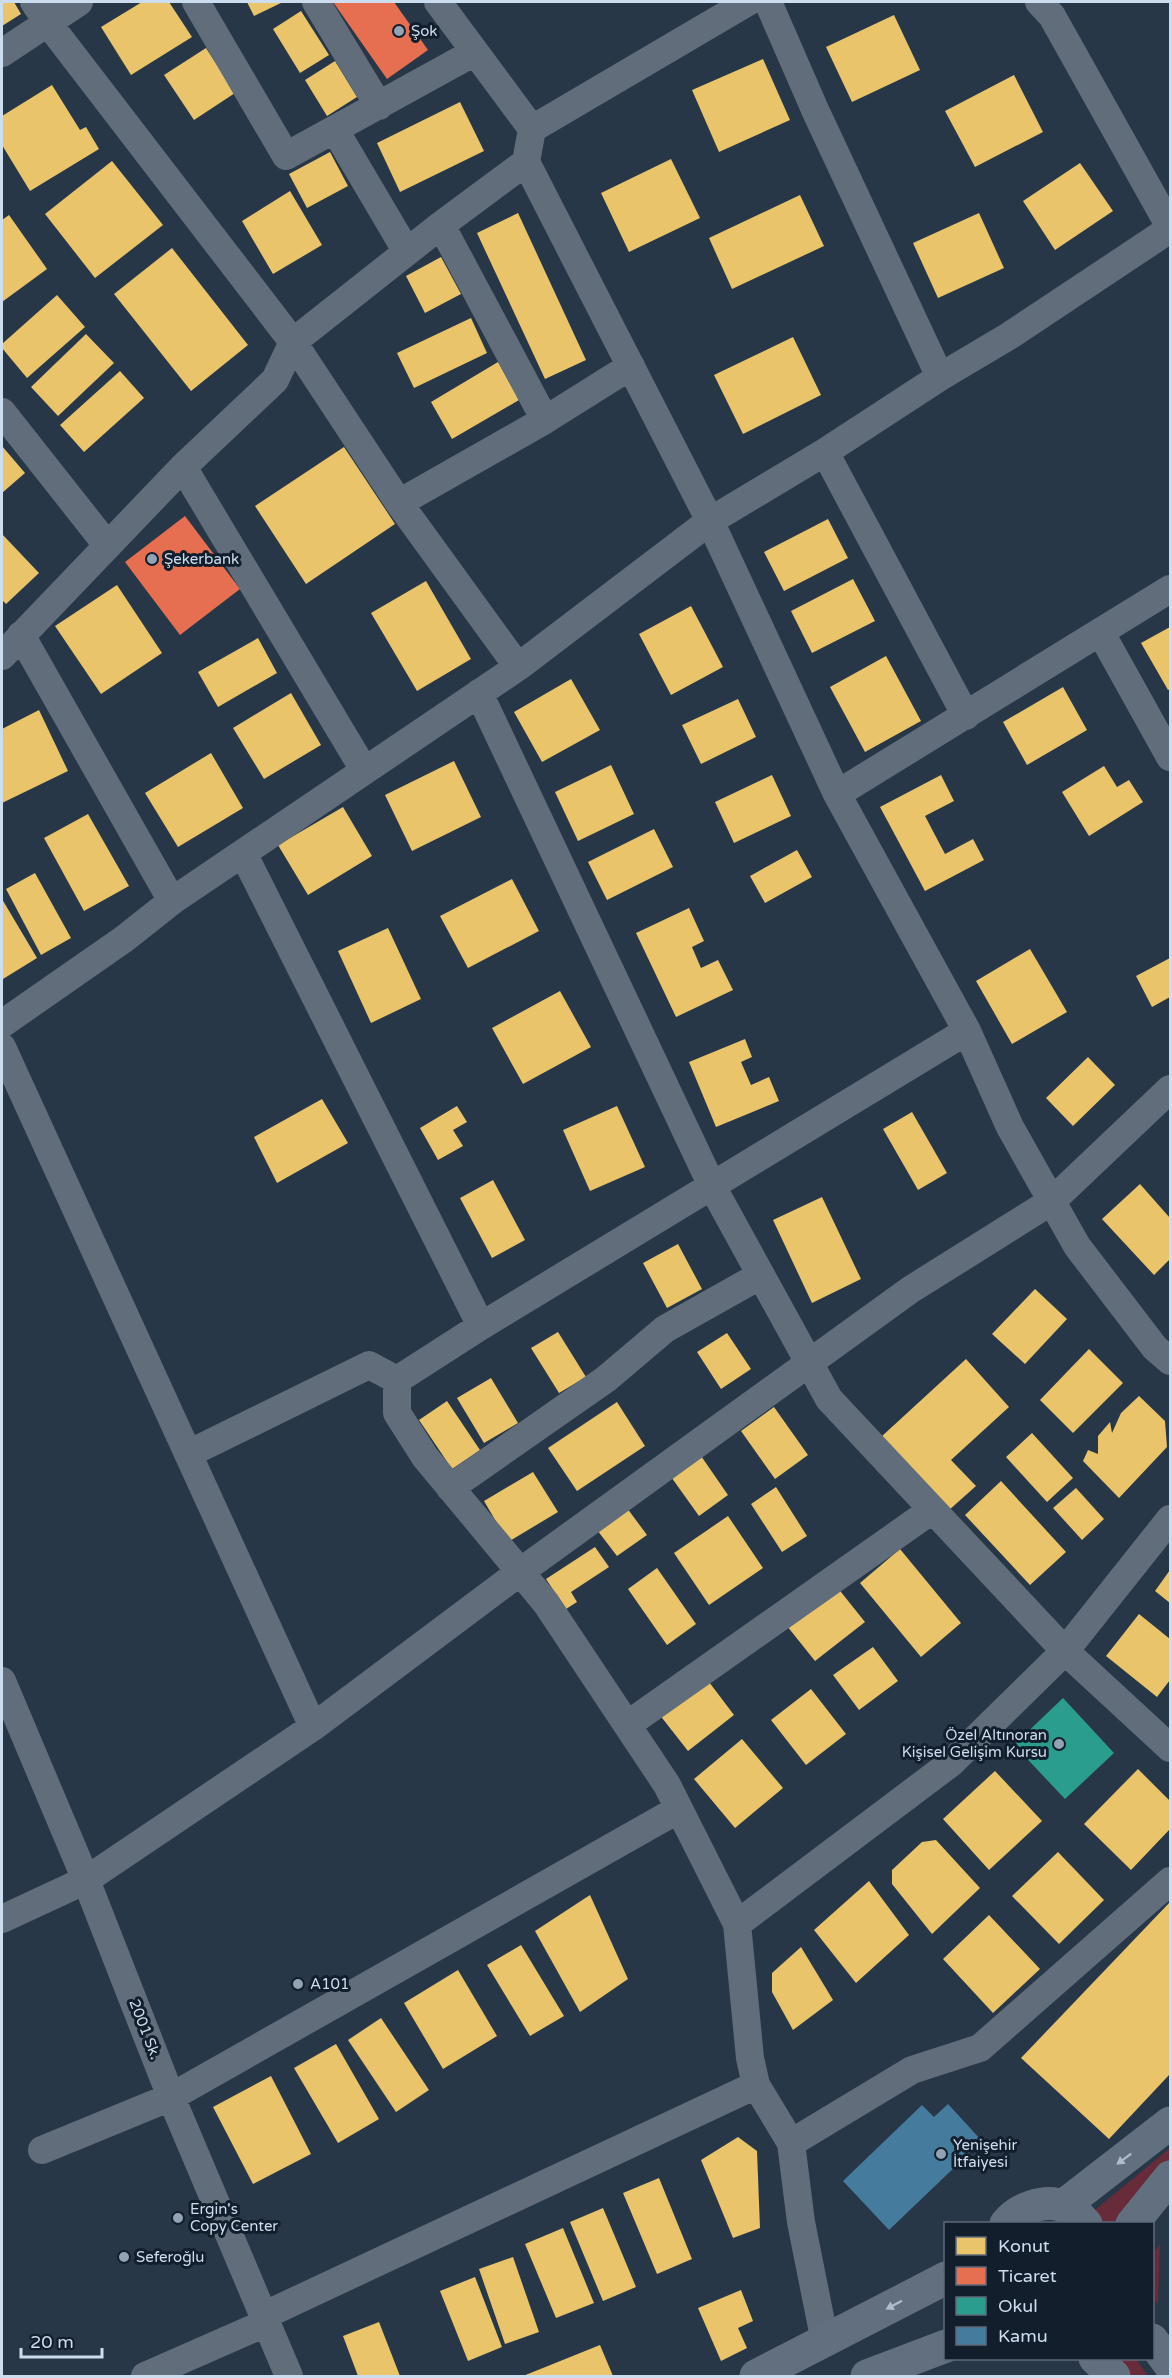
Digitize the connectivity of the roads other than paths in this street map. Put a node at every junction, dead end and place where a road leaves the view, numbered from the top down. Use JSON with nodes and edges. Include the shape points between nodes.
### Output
{"nodes":[{"id":1,"x":79,"y":2,"type":"edge"},
{"id":2,"x":196,"y":2,"type":"edge"},
{"id":3,"x":315,"y":2,"type":"edge"},
{"id":4,"x":438,"y":2,"type":"edge"},
{"id":5,"x":748,"y":2,"type":"edge"},
{"id":6,"x":768,"y":2,"type":"edge"},
{"id":7,"x":1047,"y":6,"type":"edge"},
{"id":8,"x":41,"y":12,"type":"edge"},
{"id":9,"x":476,"y":52,"type":"junction"},
{"id":10,"x":2,"y":53,"type":"edge"},
{"id":11,"x":380,"y":106,"type":"junction"},
{"id":12,"x":335,"y":129,"type":"junction"},
{"id":13,"x":532,"y":129,"type":"junction"},
{"id":14,"x":526,"y":162,"type":"junction"},
{"id":15,"x":441,"y":225,"type":"junction"},
{"id":16,"x":1170,"y":228,"type":"edge"},
{"id":17,"x":407,"y":252,"type":"junction"},
{"id":18,"x":292,"y":342,"type":"junction"},
{"id":19,"x":632,"y":366,"type":"junction"},
{"id":20,"x":939,"y":377,"type":"junction"},
{"id":21,"x":2,"y":412,"type":"edge"},
{"id":22,"x":545,"y":420,"type":"junction"},
{"id":23,"x":825,"y":452,"type":"junction"},
{"id":24,"x":183,"y":467,"type":"junction"},
{"id":25,"x":399,"y":503,"type":"junction"},
{"id":26,"x":710,"y":521,"type":"junction"},
{"id":27,"x":107,"y":545,"type":"junction"},
{"id":28,"x":1170,"y":590,"type":"edge"},
{"id":29,"x":1101,"y":633,"type":"junction"},
{"id":30,"x":21,"y":635,"type":"junction"},
{"id":31,"x":2,"y":656,"type":"edge"},
{"id":32,"x":518,"y":667,"type":"junction"},
{"id":33,"x":479,"y":693,"type":"junction"},
{"id":34,"x":966,"y":716,"type":"junction"},
{"id":35,"x":1170,"y":757,"type":"edge"},
{"id":36,"x":364,"y":770,"type":"junction"},
{"id":37,"x":837,"y":794,"type":"junction"},
{"id":38,"x":243,"y":853,"type":"junction"},
{"id":39,"x":172,"y":901,"type":"junction"},
{"id":40,"x":2,"y":1024,"type":"edge"},
{"id":41,"x":967,"y":1031,"type":"junction"},
{"id":42,"x":2,"y":1047,"type":"edge"},
{"id":43,"x":1170,"y":1089,"type":"edge"},
{"id":44,"x":712,"y":1186,"type":"junction"},
{"id":45,"x":1052,"y":1202,"type":"junction"},
{"id":46,"x":761,"y":1275,"type":"junction"},
{"id":47,"x":481,"y":1326,"type":"junction"},
{"id":48,"x":1170,"y":1361,"type":"edge"},
{"id":49,"x":809,"y":1363,"type":"junction"},
{"id":50,"x":397,"y":1380,"type":"junction"},
{"id":51,"x":188,"y":1454,"type":"junction"},
{"id":52,"x":450,"y":1488,"type":"junction"},
{"id":53,"x":932,"y":1509,"type":"junction"},
{"id":54,"x":1170,"y":1519,"type":"edge"},
{"id":55,"x":520,"y":1572,"type":"junction"},
{"id":56,"x":1065,"y":1651,"type":"junction"},
{"id":57,"x":2,"y":1681,"type":"edge"},
{"id":58,"x":627,"y":1725,"type":"junction"},
{"id":59,"x":313,"y":1727,"type":"junction"},
{"id":60,"x":1170,"y":1748,"type":"edge"},
{"id":61,"x":679,"y":1809,"type":"junction"},
{"id":62,"x":86,"y":1880,"type":"junction"},
{"id":63,"x":1170,"y":1881,"type":"edge"},
{"id":64,"x":2,"y":1919,"type":"edge"},
{"id":65,"x":737,"y":1924,"type":"junction"},
{"id":66,"x":756,"y":2085,"type":"junction"},
{"id":67,"x":171,"y":2097,"type":"junction"},
{"id":68,"x":1170,"y":2123,"type":"edge"},
{"id":69,"x":791,"y":2143,"type":"junction"},
{"id":70,"x":42,"y":2150,"type":"dead end"},
{"id":71,"x":1170,"y":2177,"type":"edge"},
{"id":72,"x":1075,"y":2214,"type":"edge"},
{"id":73,"x":1007,"y":2222,"type":"edge"},
{"id":74,"x":1133,"y":2222,"type":"edge"},
{"id":75,"x":944,"y":2279,"type":"edge"},
{"id":76,"x":266,"y":2318,"type":"junction"},
{"id":77,"x":825,"y":2342,"type":"junction"},
{"id":78,"x":1154,"y":2343,"type":"edge"},
{"id":79,"x":944,"y":2346,"type":"edge"},
{"id":80,"x":1097,"y":2360,"type":"edge"},
{"id":81,"x":1170,"y":2364,"type":"edge"},
{"id":82,"x":145,"y":2376,"type":"edge"},
{"id":83,"x":289,"y":2376,"type":"edge"},
{"id":84,"x":756,"y":2376,"type":"edge"},
{"id":85,"x":867,"y":2376,"type":"edge"},
{"id":86,"x":1114,"y":2376,"type":"edge"}],
"edges":[{"from":1,"to":8,"type":"street"},
{"from":2,"to":12,"type":"street","via":[[286,156]]},
{"from":3,"to":11,"type":"street"},
{"from":4,"to":9,"type":"street"},
{"from":5,"to":13,"type":"street"},
{"from":6,"to":20,"type":"street"},
{"from":7,"to":16,"type":"street"},
{"from":8,"to":10,"type":"street"},
{"from":8,"to":18,"type":"street"},
{"from":9,"to":11,"type":"street"},
{"from":9,"to":13,"type":"street"},
{"from":11,"to":12,"type":"street"},
{"from":12,"to":17,"type":"street"},
{"from":13,"to":14,"type":"street"},
{"from":14,"to":15,"type":"street"},
{"from":14,"to":19,"type":"street"},
{"from":15,"to":17,"type":"street"},
{"from":15,"to":22,"type":"street"},
{"from":16,"to":20,"type":"street","via":[[1009,336]]},
{"from":17,"to":18,"type":"street"},
{"from":18,"to":24,"type":"street","via":[[275,380]]},
{"from":18,"to":25,"type":"street"},
{"from":19,"to":22,"type":"street"},
{"from":19,"to":26,"type":"street"},
{"from":20,"to":23,"type":"street"},
{"from":21,"to":27,"type":"street"},
{"from":22,"to":25,"type":"street"},
{"from":23,"to":26,"type":"street"},
{"from":23,"to":34,"type":"street"},
{"from":24,"to":27,"type":"street"},
{"from":24,"to":36,"type":"street"},
{"from":25,"to":32,"type":"street"},
{"from":26,"to":32,"type":"street"},
{"from":26,"to":37,"type":"street"},
{"from":27,"to":30,"type":"street"},
{"from":28,"to":29,"type":"street"},
{"from":29,"to":34,"type":"street"},
{"from":29,"to":35,"type":"street"},
{"from":30,"to":31,"type":"street"},
{"from":30,"to":39,"type":"street"},
{"from":32,"to":33,"type":"street"},
{"from":33,"to":36,"type":"street"},
{"from":33,"to":44,"type":"street"},
{"from":34,"to":37,"type":"street"},
{"from":36,"to":38,"type":"street"},
{"from":37,"to":41,"type":"street"},
{"from":38,"to":39,"type":"street"},
{"from":38,"to":47,"type":"street"},
{"from":39,"to":40,"type":"street"},
{"from":41,"to":44,"type":"street"},
{"from":41,"to":45,"type":"street","via":[[1010,1127]]},
{"from":42,"to":51,"type":"street"},
{"from":43,"to":45,"type":"street"},
{"from":44,"to":46,"type":"street"},
{"from":44,"to":47,"type":"street"},
{"from":45,"to":48,"type":"street","via":[[1077,1246],[1155,1348]]},
{"from":45,"to":49,"type":"street","via":[[910,1290]]},
{"from":46,"to":49,"type":"street"},
{"from":46,"to":52,"type":"street","via":[[665,1329],[606,1379]]},
{"from":47,"to":50,"type":"street"},
{"from":49,"to":53,"type":"street","via":[[829,1399]]},
{"from":49,"to":55,"type":"street"},
{"from":50,"to":51,"type":"street","via":[[369,1365]]},
{"from":50,"to":52,"type":"street","via":[[397,1413]]},
{"from":51,"to":59,"type":"street"},
{"from":52,"to":55,"type":"street"},
{"from":53,"to":56,"type":"street"},
{"from":53,"to":58,"type":"street"},
{"from":54,"to":56,"type":"street"},
{"from":55,"to":58,"type":"street","via":[[546,1603]]},
{"from":55,"to":59,"type":"street"},
{"from":56,"to":60,"type":"street"},
{"from":56,"to":65,"type":"street","via":[[951,1763]]},
{"from":57,"to":62,"type":"street","name":"2001 Sk."},
{"from":58,"to":61,"type":"street"},
{"from":59,"to":62,"type":"street"},
{"from":61,"to":65,"type":"street"},
{"from":61,"to":67,"type":"street"},
{"from":62,"to":64,"type":"street"},
{"from":62,"to":67,"type":"street","name":"2001 Sk."},
{"from":63,"to":69,"type":"street","via":[[980,2048],[912,2070]]},
{"from":65,"to":66,"type":"street"},
{"from":66,"to":69,"type":"street"},
{"from":66,"to":76,"type":"street"},
{"from":67,"to":70,"type":"street"},
{"from":67,"to":76,"type":"street","name":"2001 Sk."},
{"from":68,"to":72,"type":"street","one_way":true},
{"from":69,"to":77,"type":"street","via":[[801,2222]]},
{"from":71,"to":74,"type":"street"},
{"from":72,"to":73,"type":"street","via":[[1042,2204],[1025,2209]]},
{"from":75,"to":77,"type":"street","one_way":true},
{"from":76,"to":82,"type":"street"},
{"from":76,"to":83,"type":"street","name":"2001 Sk."},
{"from":77,"to":84,"type":"street"},
{"from":78,"to":81,"type":"street"},
{"from":79,"to":85,"type":"street"},
{"from":80,"to":86,"type":"street"}]}
